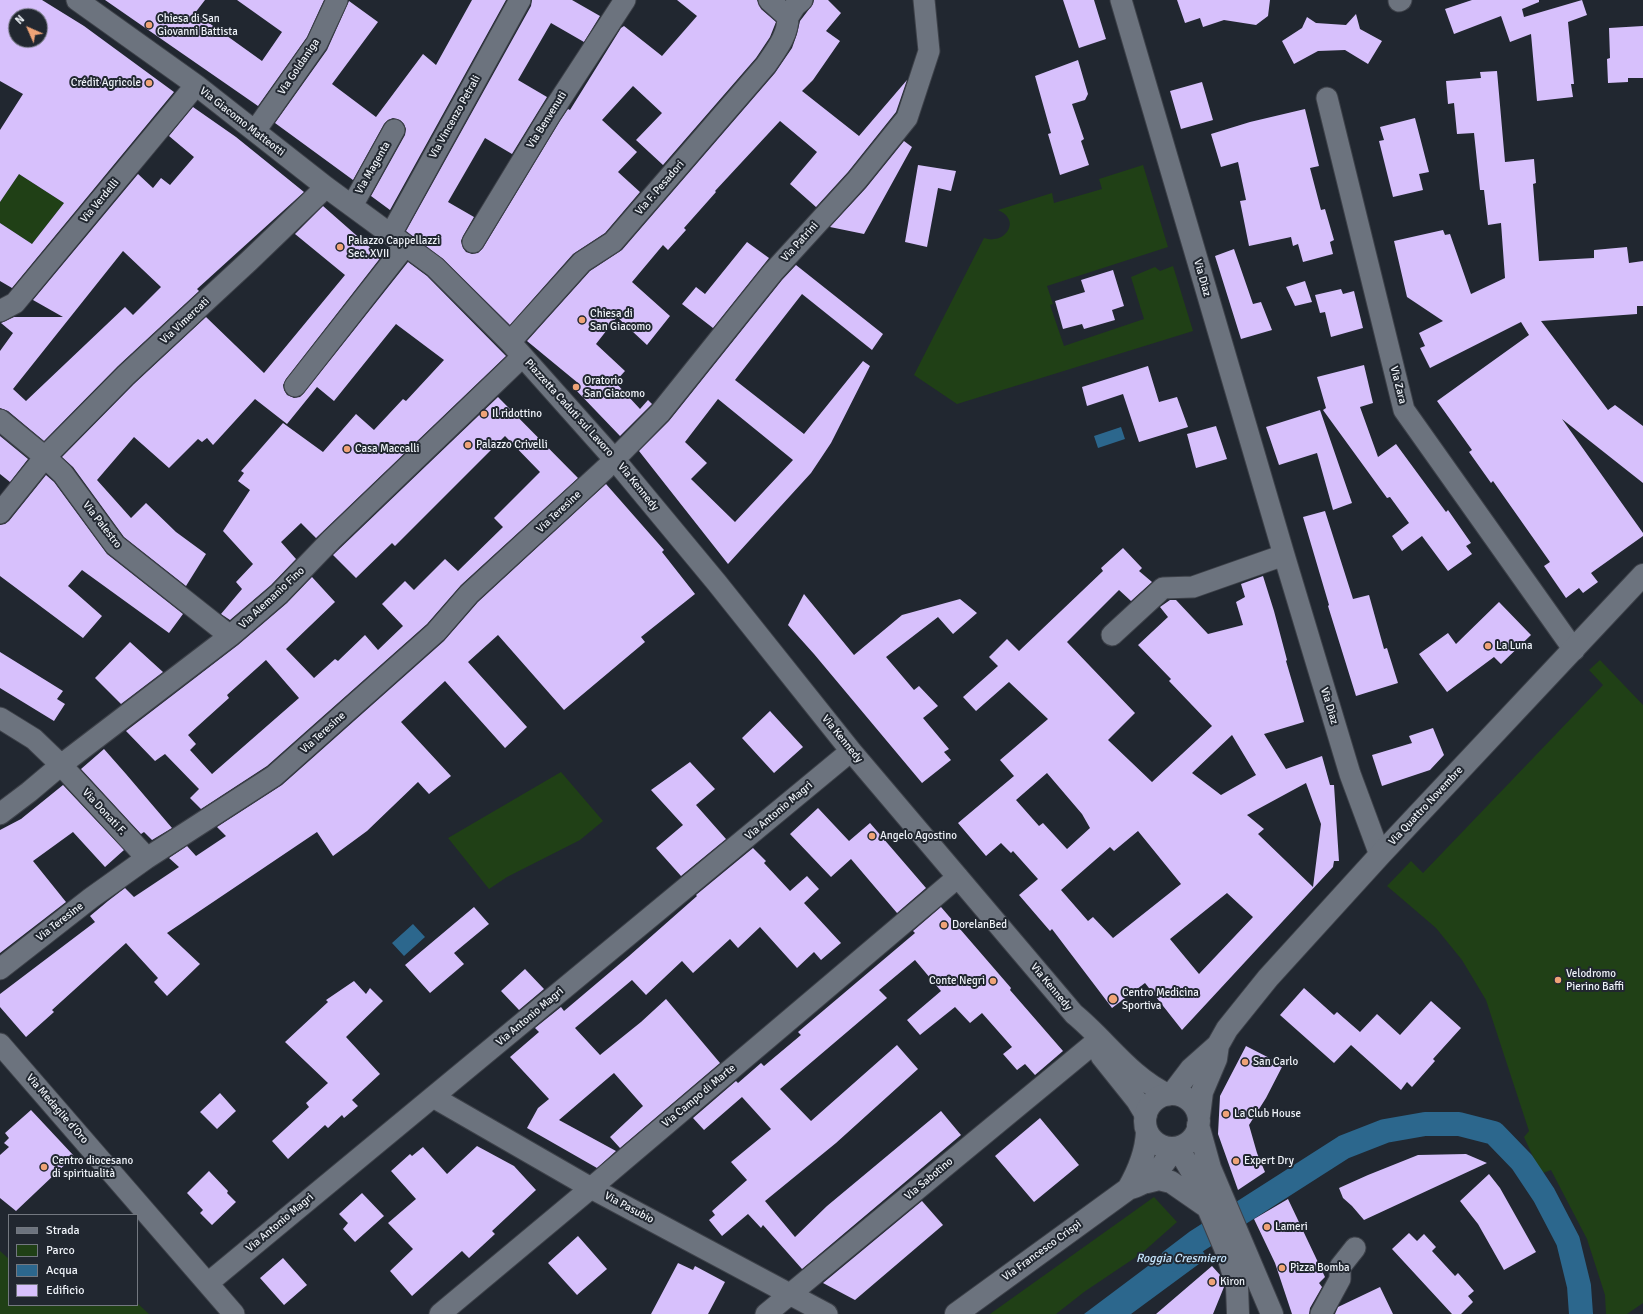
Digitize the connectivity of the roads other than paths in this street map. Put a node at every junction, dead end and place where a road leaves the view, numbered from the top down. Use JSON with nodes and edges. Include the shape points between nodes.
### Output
{"nodes":[{"id":1,"x":77,"y":0,"type":"edge"},
{"id":2,"x":337,"y":0,"type":"edge"},
{"id":3,"x":520,"y":0,"type":"edge"},
{"id":4,"x":625,"y":0,"type":"edge"},
{"id":5,"x":769,"y":0,"type":"edge"},
{"id":6,"x":802,"y":0,"type":"edge"},
{"id":7,"x":924,"y":0,"type":"edge"},
{"id":8,"x":1121,"y":0,"type":"edge"},
{"id":9,"x":788,"y":17,"type":"junction"},
{"id":10,"x":196,"y":85,"type":"junction"},
{"id":11,"x":1328,"y":98,"type":"dead end"},
{"id":12,"x":394,"y":130,"type":"dead end"},
{"id":13,"x":255,"y":131,"type":"junction"},
{"id":14,"x":326,"y":187,"type":"junction"},
{"id":15,"x":352,"y":206,"type":"junction"},
{"id":16,"x":398,"y":240,"type":"junction"},
{"id":17,"x":473,"y":242,"type":"dead end"},
{"id":18,"x":0,"y":311,"type":"edge"},
{"id":19,"x":516,"y":349,"type":"junction"},
{"id":20,"x":295,"y":386,"type":"dead end"},
{"id":21,"x":0,"y":420,"type":"edge"},
{"id":22,"x":45,"y":457,"type":"junction"},
{"id":23,"x":615,"y":460,"type":"junction"},
{"id":24,"x":0,"y":513,"type":"edge"},
{"id":25,"x":1284,"y":555,"type":"junction"},
{"id":26,"x":1643,"y":575,"type":"edge"},
{"id":27,"x":1112,"y":635,"type":"dead end"},
{"id":28,"x":230,"y":636,"type":"junction"},
{"id":29,"x":1574,"y":650,"type":"junction"},
{"id":30,"x":0,"y":718,"type":"edge"},
{"id":31,"x":851,"y":751,"type":"junction"},
{"id":32,"x":61,"y":765,"type":"junction"},
{"id":33,"x":0,"y":814,"type":"edge"},
{"id":34,"x":1380,"y":855,"type":"junction"},
{"id":35,"x":147,"y":858,"type":"junction"},
{"id":36,"x":958,"y":877,"type":"junction"},
{"id":37,"x":0,"y":969,"type":"edge"},
{"id":38,"x":1074,"y":1014,"type":"junction"},
{"id":39,"x":0,"y":1044,"type":"edge"},
{"id":40,"x":1092,"y":1045,"type":"junction"},
{"id":41,"x":1218,"y":1045,"type":"junction"},
{"id":42,"x":1170,"y":1094,"type":"junction"},
{"id":43,"x":433,"y":1097,"type":"junction"},
{"id":44,"x":1199,"y":1121,"type":"junction"},
{"id":45,"x":1147,"y":1124,"type":"junction"},
{"id":46,"x":1176,"y":1148,"type":"junction"},
{"id":47,"x":1137,"y":1185,"type":"junction"},
{"id":48,"x":592,"y":1188,"type":"junction"},
{"id":49,"x":1214,"y":1200,"type":"junction"},
{"id":50,"x":1235,"y":1248,"type":"junction"},
{"id":51,"x":1355,"y":1248,"type":"dead end"},
{"id":52,"x":208,"y":1283,"type":"junction"},
{"id":53,"x":789,"y":1295,"type":"junction"},
{"id":54,"x":234,"y":1314,"type":"edge"},
{"id":55,"x":440,"y":1314,"type":"edge"},
{"id":56,"x":766,"y":1314,"type":"edge"},
{"id":57,"x":827,"y":1314,"type":"edge"},
{"id":58,"x":956,"y":1314,"type":"edge"},
{"id":59,"x":1238,"y":1314,"type":"edge"},
{"id":60,"x":1242,"y":1314,"type":"edge"},
{"id":61,"x":1271,"y":1314,"type":"edge"},
{"id":62,"x":1321,"y":1314,"type":"edge"}],
"edges":[{"from":1,"to":10,"type":"street","name":"Via Giacomo Matteotti"},
{"from":2,"to":13,"type":"street","name":"Via Goldaniga","via":[[317,42]]},
{"from":3,"to":16,"type":"street","name":"Via Vincenzo Petrali"},
{"from":4,"to":17,"type":"street","name":"Via Benvenuti","via":[[550,115]]},
{"from":5,"to":9,"type":"street"},
{"from":6,"to":9,"type":"street"},
{"from":7,"to":23,"type":"street","name":"Via Patrini","via":[[929,51],[907,118],[857,180],[773,272],[660,413]]},
{"from":8,"to":25,"type":"street","name":"Via Diaz"},
{"from":9,"to":19,"type":"street","name":"Via F. Pesadori","via":[[788,27],[783,39],[766,65],[613,242],[582,262]]},
{"from":10,"to":13,"type":"street","name":"Via Giacomo Matteotti"},
{"from":10,"to":18,"type":"street","name":"Via Verdelli","via":[[15,303]]},
{"from":11,"to":29,"type":"street","name":"Via Zara","via":[[1404,410]]},
{"from":12,"to":15,"type":"street","name":"Via Magenta"},
{"from":13,"to":14,"type":"street","name":"Via Giacomo Matteotti"},
{"from":14,"to":15,"type":"street","name":"Via Giacomo Matteotti"},
{"from":14,"to":22,"type":"street","name":"Via Vimercati","via":[[126,375]]},
{"from":15,"to":16,"type":"street","name":"Via Giacomo Matteotti"},
{"from":16,"to":19,"type":"street","name":"Via Giacomo Matteotti","via":[[435,267]]},
{"from":16,"to":20,"type":"street"},
{"from":19,"to":23,"type":"street","name":"Piazzetta Caduti sul Lavoro"},
{"from":19,"to":28,"type":"street","name":"Via Alemanio Fino","via":[[279,594]]},
{"from":21,"to":22,"type":"street","name":"Via Palestro"},
{"from":22,"to":24,"type":"street","name":"Via Vimercati"},
{"from":22,"to":28,"type":"street","name":"Via Palestro","via":[[63,474],[115,545]]},
{"from":23,"to":31,"type":"street","name":"Via Kennedy"},
{"from":23,"to":35,"type":"street","name":"Via Teresine","via":[[469,594],[436,632],[274,776]]},
{"from":25,"to":27,"type":"street","via":[[1193,587],[1162,588]]},
{"from":25,"to":34,"type":"street","name":"Via Diaz","via":[[1356,794]]},
{"from":26,"to":29,"type":"street","name":"Via Quattro Novembre"},
{"from":28,"to":32,"type":"street","name":"Via Alemanio Fino"},
{"from":29,"to":34,"type":"street","name":"Via Quattro Novembre"},
{"from":30,"to":32,"type":"street","name":"Via Donati F.","via":[[34,739]]},
{"from":31,"to":36,"type":"street","name":"Via Kennedy"},
{"from":31,"to":43,"type":"street","name":"Via Antonio Magri"},
{"from":32,"to":33,"type":"street","name":"Via Alemanio Fino"},
{"from":32,"to":35,"type":"street","name":"Via Donati F."},
{"from":34,"to":41,"type":"street","name":"Via Quattro Novembre","via":[[1268,978],[1227,1029]]},
{"from":35,"to":37,"type":"street","name":"Via Teresine"},
{"from":36,"to":38,"type":"street","name":"Via Kennedy"},
{"from":36,"to":48,"type":"street","name":"Via Campo di Marte"},
{"from":38,"to":40,"type":"street","name":"Via Kennedy"},
{"from":38,"to":42,"type":"street","name":"Via Kennedy","via":[[1141,1078],[1154,1088]]},
{"from":39,"to":52,"type":"street","name":"Via Medaglie d'Oro"},
{"from":40,"to":45,"type":"street","name":"Via Kennedy","via":[[1137,1101]]},
{"from":40,"to":53,"type":"street","name":"Via Sabotino"},
{"from":41,"to":42,"type":"street","name":"Via Quattro Novembre","via":[[1191,1069]]},
{"from":41,"to":44,"type":"street","name":"Via Quattro Novembre","via":[[1216,1059],[1202,1092]]},
{"from":42,"to":44,"type":"street","via":[[1188,1099],[1194,1105]]},
{"from":42,"to":45,"type":"street","via":[[1156,1100],[1150,1106]]},
{"from":43,"to":48,"type":"street","name":"Via Pasubio"},
{"from":43,"to":52,"type":"street","name":"Via Antonio Magri"},
{"from":44,"to":46,"type":"street","via":[[1193,1138]]},
{"from":44,"to":49,"type":"street","via":[[1210,1168]]},
{"from":45,"to":46,"type":"street","via":[[1152,1139],[1159,1145]]},
{"from":45,"to":47,"type":"street","via":[[1146,1144]]},
{"from":46,"to":47,"type":"street","via":[[1166,1161]]},
{"from":46,"to":49,"type":"street"},
{"from":47,"to":49,"type":"street","via":[[1159,1179]]},
{"from":47,"to":58,"type":"street","name":"Via Francesco Crispi"},
{"from":48,"to":53,"type":"street","name":"Via Pasubio"},
{"from":48,"to":55,"type":"street","name":"Via Campo di Marte"},
{"from":49,"to":50,"type":"street"},
{"from":50,"to":59,"type":"street"},
{"from":50,"to":61,"type":"street"},
{"from":51,"to":62,"type":"street","via":[[1340,1267],[1340,1279]]},
{"from":52,"to":54,"type":"street","name":"Via Medaglie d'Oro"},
{"from":53,"to":56,"type":"street","name":"Via Sabotino"},
{"from":53,"to":57,"type":"street","name":"Via Pasubio"},
{"from":60,"to":61,"type":"street","via":[[1259,1309]]}]}
